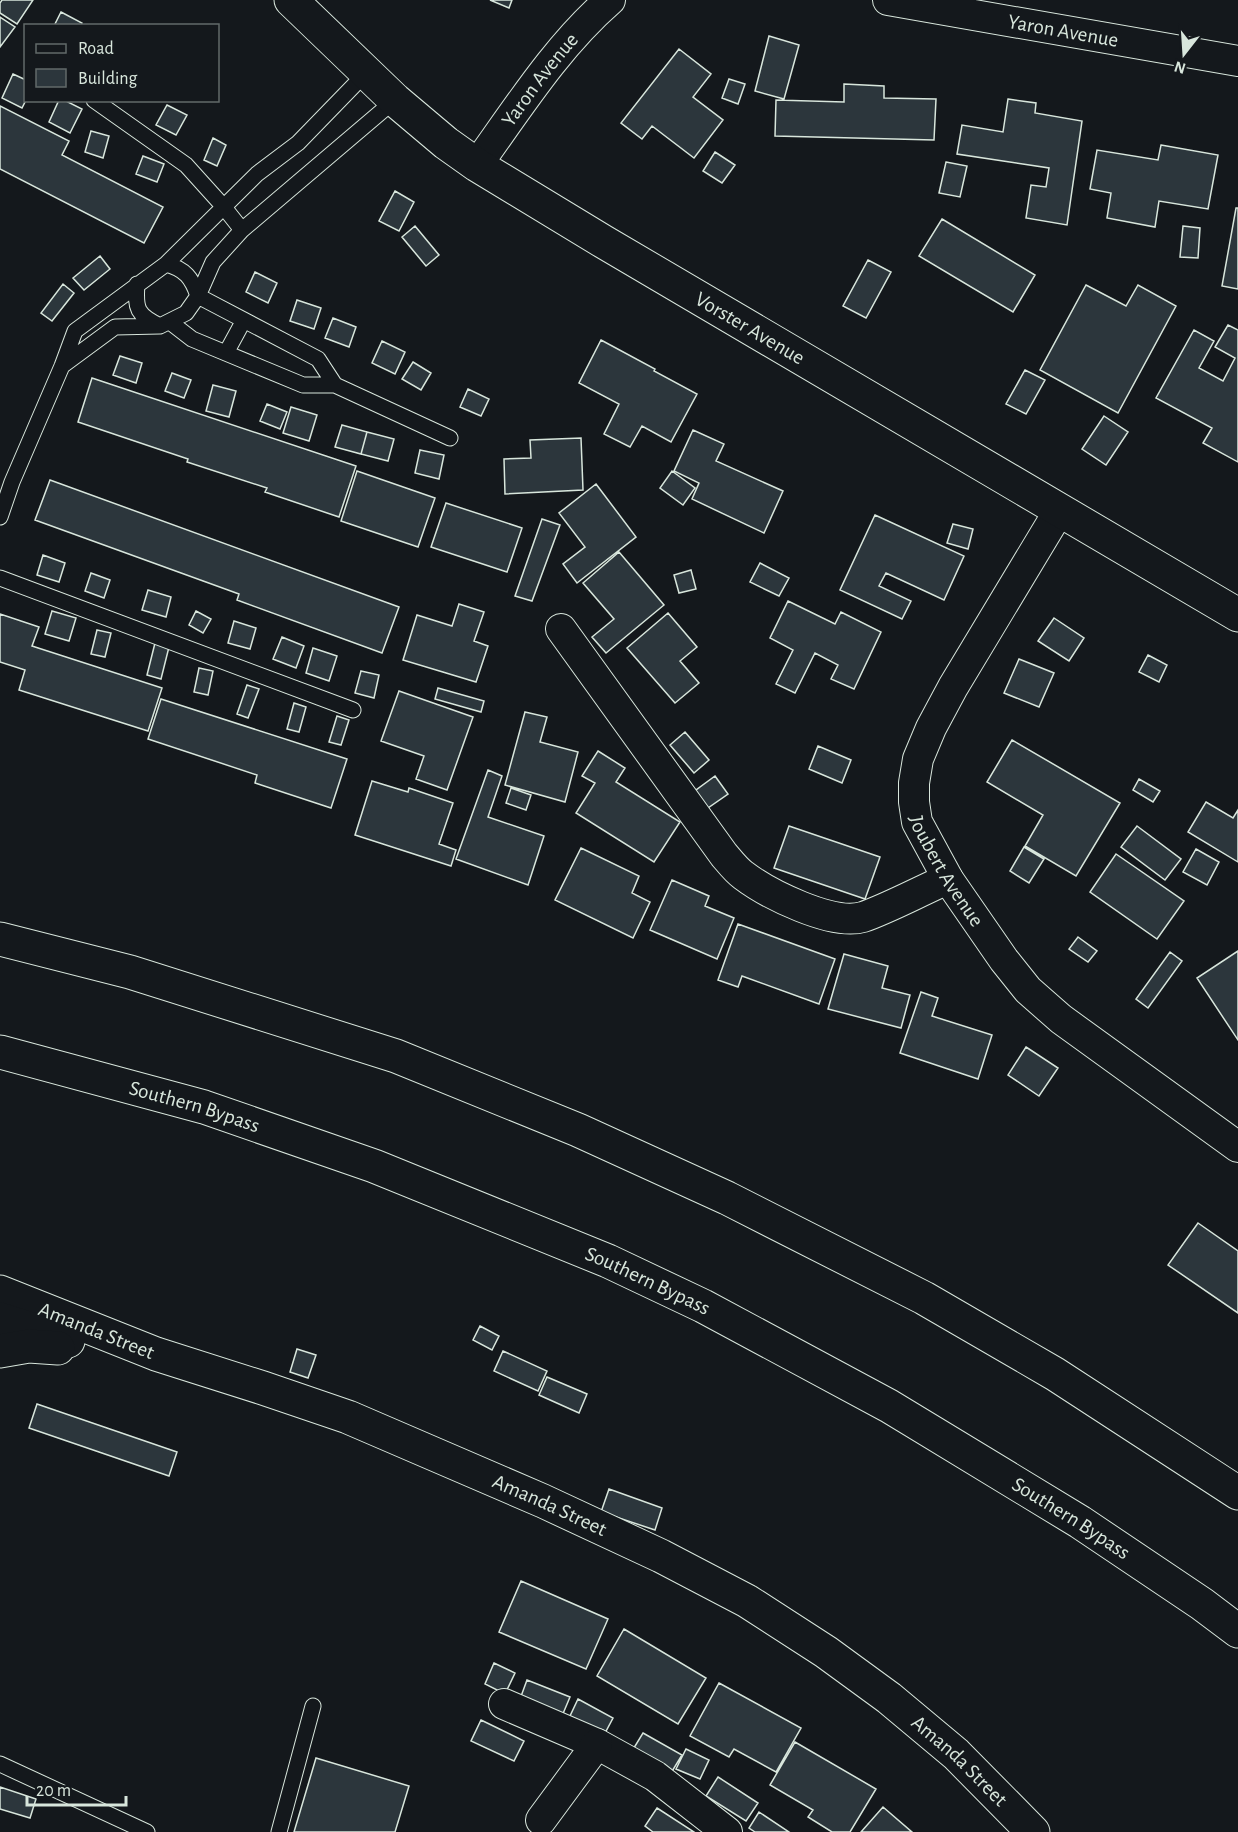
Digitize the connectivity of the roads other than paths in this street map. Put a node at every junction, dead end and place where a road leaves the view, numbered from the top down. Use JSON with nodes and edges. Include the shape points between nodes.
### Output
{"nodes":[{"id":1,"x":291,"y":0,"type":"edge"},
{"id":2,"x":610,"y":0,"type":"edge"},
{"id":3,"x":888,"y":0,"type":"edge"},
{"id":4,"x":1238,"y":61,"type":"edge"},
{"id":5,"x":366,"y":73,"type":"junction"},
{"id":6,"x":395,"y":100,"type":"junction"},
{"id":7,"x":97,"y":102,"type":"edge"},
{"id":8,"x":477,"y":165,"type":"junction"},
{"id":9,"x":223,"y":206,"type":"junction"},
{"id":10,"x":242,"y":230,"type":"junction"},
{"id":11,"x":166,"y":264,"type":"junction"},
{"id":12,"x":137,"y":284,"type":"junction"},
{"id":13,"x":198,"y":296,"type":"junction"},
{"id":14,"x":244,"y":320,"type":"junction"},
{"id":15,"x":165,"y":324,"type":"junction"},
{"id":16,"x":226,"y":353,"type":"junction"},
{"id":17,"x":62,"y":366,"type":"junction"},
{"id":18,"x":335,"y":385,"type":"junction"},
{"id":19,"x":450,"y":438,"type":"dead end"},
{"id":20,"x":6,"y":478,"type":"edge"},
{"id":21,"x":1059,"y":511,"type":"junction"},
{"id":22,"x":0,"y":517,"type":"edge"},
{"id":23,"x":0,"y":578,"type":"edge"},
{"id":24,"x":1238,"y":615,"type":"edge"},
{"id":25,"x":561,"y":629,"type":"dead end"},
{"id":26,"x":353,"y":710,"type":"dead end"},
{"id":27,"x":948,"y":879,"type":"junction"},
{"id":28,"x":0,"y":939,"type":"edge"},
{"id":29,"x":0,"y":1052,"type":"edge"},
{"id":30,"x":1238,"y":1147,"type":"edge"},
{"id":31,"x":0,"y":1292,"type":"edge"},
{"id":32,"x":0,"y":1319,"type":"edge"},
{"id":33,"x":0,"y":1351,"type":"edge"},
{"id":34,"x":96,"y":1351,"type":"junction"},
{"id":35,"x":1238,"y":1493,"type":"edge"},
{"id":36,"x":1238,"y":1631,"type":"edge"},
{"id":37,"x":504,"y":1704,"type":"dead end"},
{"id":38,"x":313,"y":1706,"type":"dead end"},
{"id":39,"x":597,"y":1744,"type":"junction"},
{"id":40,"x":0,"y":1764,"type":"edge"},
{"id":41,"x":541,"y":1820,"type":"dead end"},
{"id":42,"x":147,"y":1832,"type":"edge"},
{"id":43,"x":279,"y":1832,"type":"edge"},
{"id":44,"x":727,"y":1832,"type":"edge"},
{"id":45,"x":1008,"y":1832,"type":"edge"},
{"id":46,"x":1033,"y":1832,"type":"edge"}],
"edges":[{"from":1,"to":5,"type":"main road","name":"Vorster Avenue"},
{"from":2,"to":8,"type":"street","name":"Yaron Avenue","via":[[544,73]]},
{"from":3,"to":4,"type":"street","name":"Yaron Avenue"},
{"from":5,"to":6,"type":"main road","name":"Vorster Avenue"},
{"from":5,"to":9,"type":"lane","via":[[298,143]]},
{"from":6,"to":8,"type":"main road","name":"Vorster Avenue"},
{"from":6,"to":10,"type":"lane"},
{"from":7,"to":9,"type":"lane","via":[[186,165]]},
{"from":8,"to":21,"type":"main road","name":"Vorster Avenue"},
{"from":9,"to":10,"type":"lane"},
{"from":9,"to":11,"type":"lane"},
{"from":10,"to":13,"type":"lane","via":[[213,262]]},
{"from":11,"to":12,"type":"lane"},
{"from":11,"to":13,"type":"lane","via":[[188,274]]},
{"from":12,"to":15,"type":"lane","via":[[138,311],[149,321]]},
{"from":12,"to":17,"type":"lane","via":[[75,331]]},
{"from":13,"to":14,"type":"lane"},
{"from":13,"to":15,"type":"lane","via":[[186,314]]},
{"from":14,"to":16,"type":"lane"},
{"from":14,"to":18,"type":"lane","via":[[318,359]]},
{"from":15,"to":16,"type":"lane"},
{"from":15,"to":17,"type":"lane","via":[[115,327]]},
{"from":16,"to":18,"type":"lane","via":[[303,385]]},
{"from":17,"to":20,"type":"lane"},
{"from":18,"to":19,"type":"lane"},
{"from":20,"to":22,"type":"lane"},
{"from":21,"to":24,"type":"main road","name":"Vorster Avenue"},
{"from":21,"to":27,"type":"street","name":"Joubert Avenue","via":[[953,687],[918,759],[914,783],[917,822]]},
{"from":23,"to":26,"type":"lane"},
{"from":25,"to":27,"type":"street","via":[[724,855],[741,874],[768,892],[807,909],[837,917],[861,917]]},
{"from":27,"to":30,"type":"street","name":"Joubert Avenue","via":[[1028,990],[1061,1019]]},
{"from":28,"to":35,"type":"main road","via":[[130,972],[396,1056],[578,1130],[728,1198],[924,1298],[1055,1374]]},
{"from":29,"to":36,"type":"main road","name":"Southern Bypass","via":[[215,1111],[375,1166],[608,1261],[703,1306],[889,1406],[1080,1522]]},
{"from":31,"to":46,"type":"main road","name":"Amanda Street","via":[[156,1353],[348,1417],[661,1556],[747,1601],[889,1698],[956,1754]]},
{"from":32,"to":34,"type":"main road","name":"Amanda Street"},
{"from":33,"to":34,"type":"main road","via":[[29,1346]]},
{"from":34,"to":45,"type":"main road","name":"Amanda Street","via":[[260,1402],[368,1442],[664,1575],[745,1620],[873,1708]]},
{"from":37,"to":39,"type":"street"},
{"from":38,"to":43,"type":"lane"},
{"from":39,"to":41,"type":"street"},
{"from":39,"to":44,"type":"street","via":[[655,1776]]},
{"from":40,"to":42,"type":"lane"}]}
